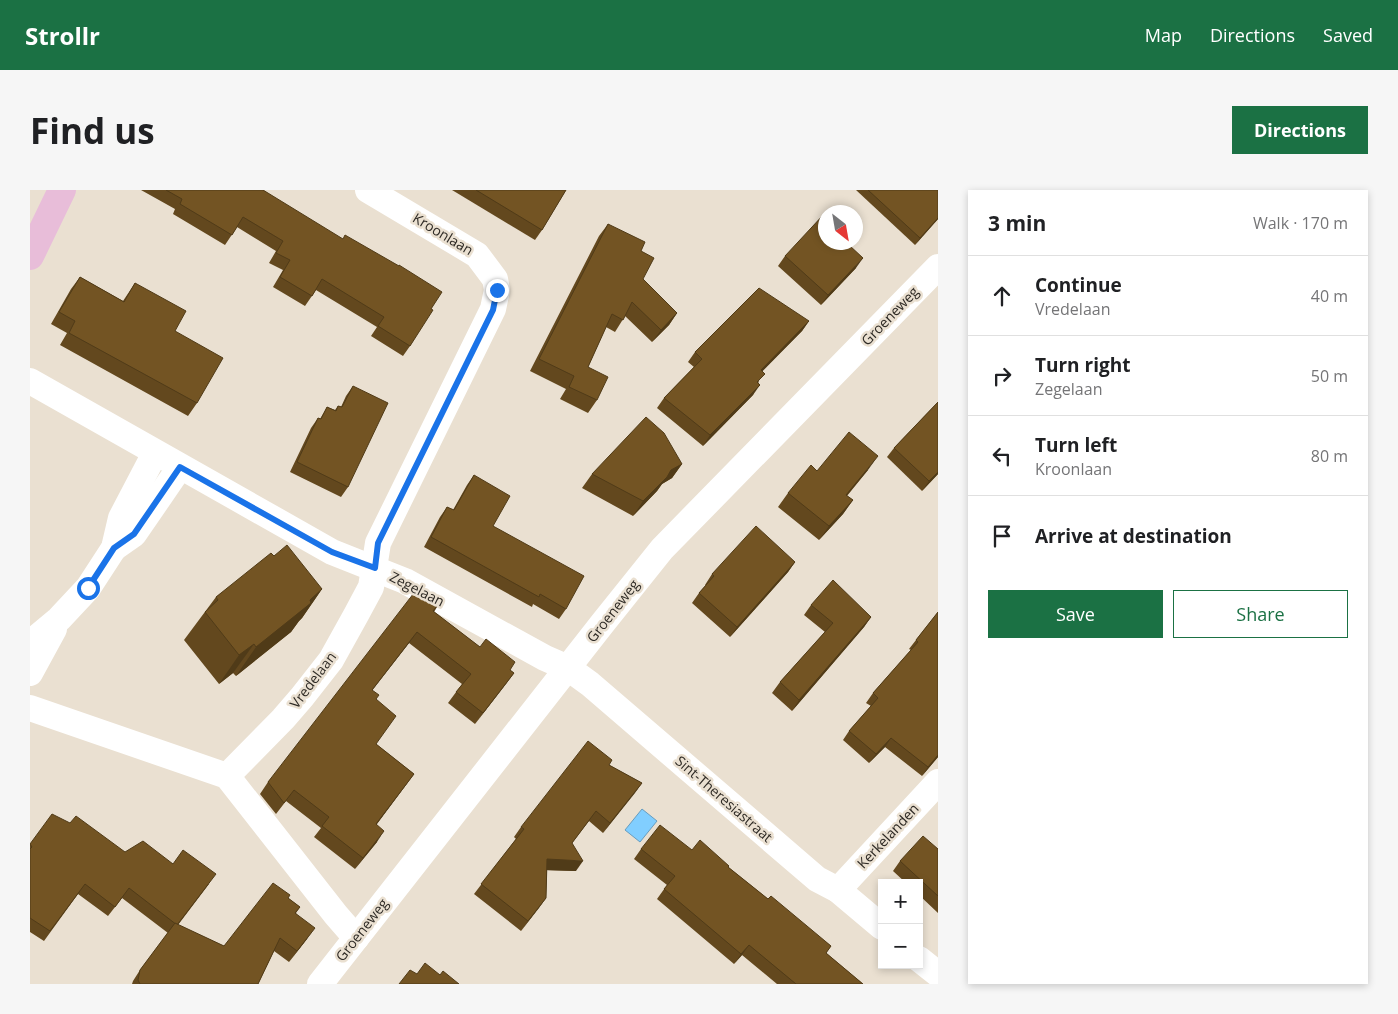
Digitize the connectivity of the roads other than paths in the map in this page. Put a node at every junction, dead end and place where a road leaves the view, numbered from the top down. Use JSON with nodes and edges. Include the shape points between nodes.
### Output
{"nodes":[{"id":1,"x":62,"y":190,"type":"edge"},
{"id":2,"x":368,"y":190,"type":"edge"},
{"id":3,"x":30,"y":256,"type":"edge"},
{"id":4,"x":938,"y":267,"type":"edge"},
{"id":5,"x":30,"y":381,"type":"edge"},
{"id":6,"x":155,"y":452,"type":"junction"},
{"id":7,"x":180,"y":467,"type":"junction"},
{"id":8,"x":114,"y":548,"type":"junction"},
{"id":9,"x":375,"y":568,"type":"junction"},
{"id":10,"x":59,"y":619,"type":"junction"},
{"id":11,"x":30,"y":643,"type":"edge"},
{"id":12,"x":568,"y":668,"type":"junction"},
{"id":13,"x":30,"y":673,"type":"edge"},
{"id":14,"x":30,"y":708,"type":"edge"},
{"id":15,"x":227,"y":776,"type":"junction"},
{"id":16,"x":938,"y":782,"type":"edge"},
{"id":17,"x":838,"y":890,"type":"junction"},
{"id":18,"x":878,"y":924,"type":"edge"},
{"id":19,"x":356,"y":938,"type":"junction"},
{"id":20,"x":923,"y":961,"type":"edge"},
{"id":21,"x":938,"y":974,"type":"edge"},
{"id":22,"x":320,"y":984,"type":"edge"}],
"edges":[{"from":1,"to":3,"type":"main road"},
{"from":2,"to":9,"type":"street","name":"Kroonlaan","via":[[477,255],[495,279],[497,290],[493,310],[378,543]]},
{"from":4,"to":12,"type":"street","name":"Groeneweg","via":[[662,549]]},
{"from":5,"to":6,"type":"street","name":"Zegelaan"},
{"from":6,"to":7,"type":"street","name":"Zegelaan"},
{"from":6,"to":8,"type":"street","via":[[120,518]]},
{"from":7,"to":8,"type":"street","via":[[134,534]]},
{"from":7,"to":9,"type":"street","name":"Zegelaan","via":[[332,552]]},
{"from":8,"to":10,"type":"street","via":[[88,588]]},
{"from":9,"to":12,"type":"street","name":"Zegelaan"},
{"from":9,"to":15,"type":"street","name":"Vredelaan","via":[[371,587],[330,660],[283,719]]},
{"from":10,"to":11,"type":"street"},
{"from":10,"to":13,"type":"street"},
{"from":12,"to":17,"type":"street","name":"Sint-Theresiastraat","via":[[817,879]]},
{"from":12,"to":19,"type":"street","name":"Groeneweg"},
{"from":14,"to":15,"type":"street"},
{"from":15,"to":19,"type":"street"},
{"from":16,"to":17,"type":"street","name":"Kerkelanden"},
{"from":17,"to":18,"type":"street","name":"Sint-Theresiastraat"},
{"from":19,"to":22,"type":"street","name":"Groeneweg"},
{"from":20,"to":21,"type":"street"}]}
